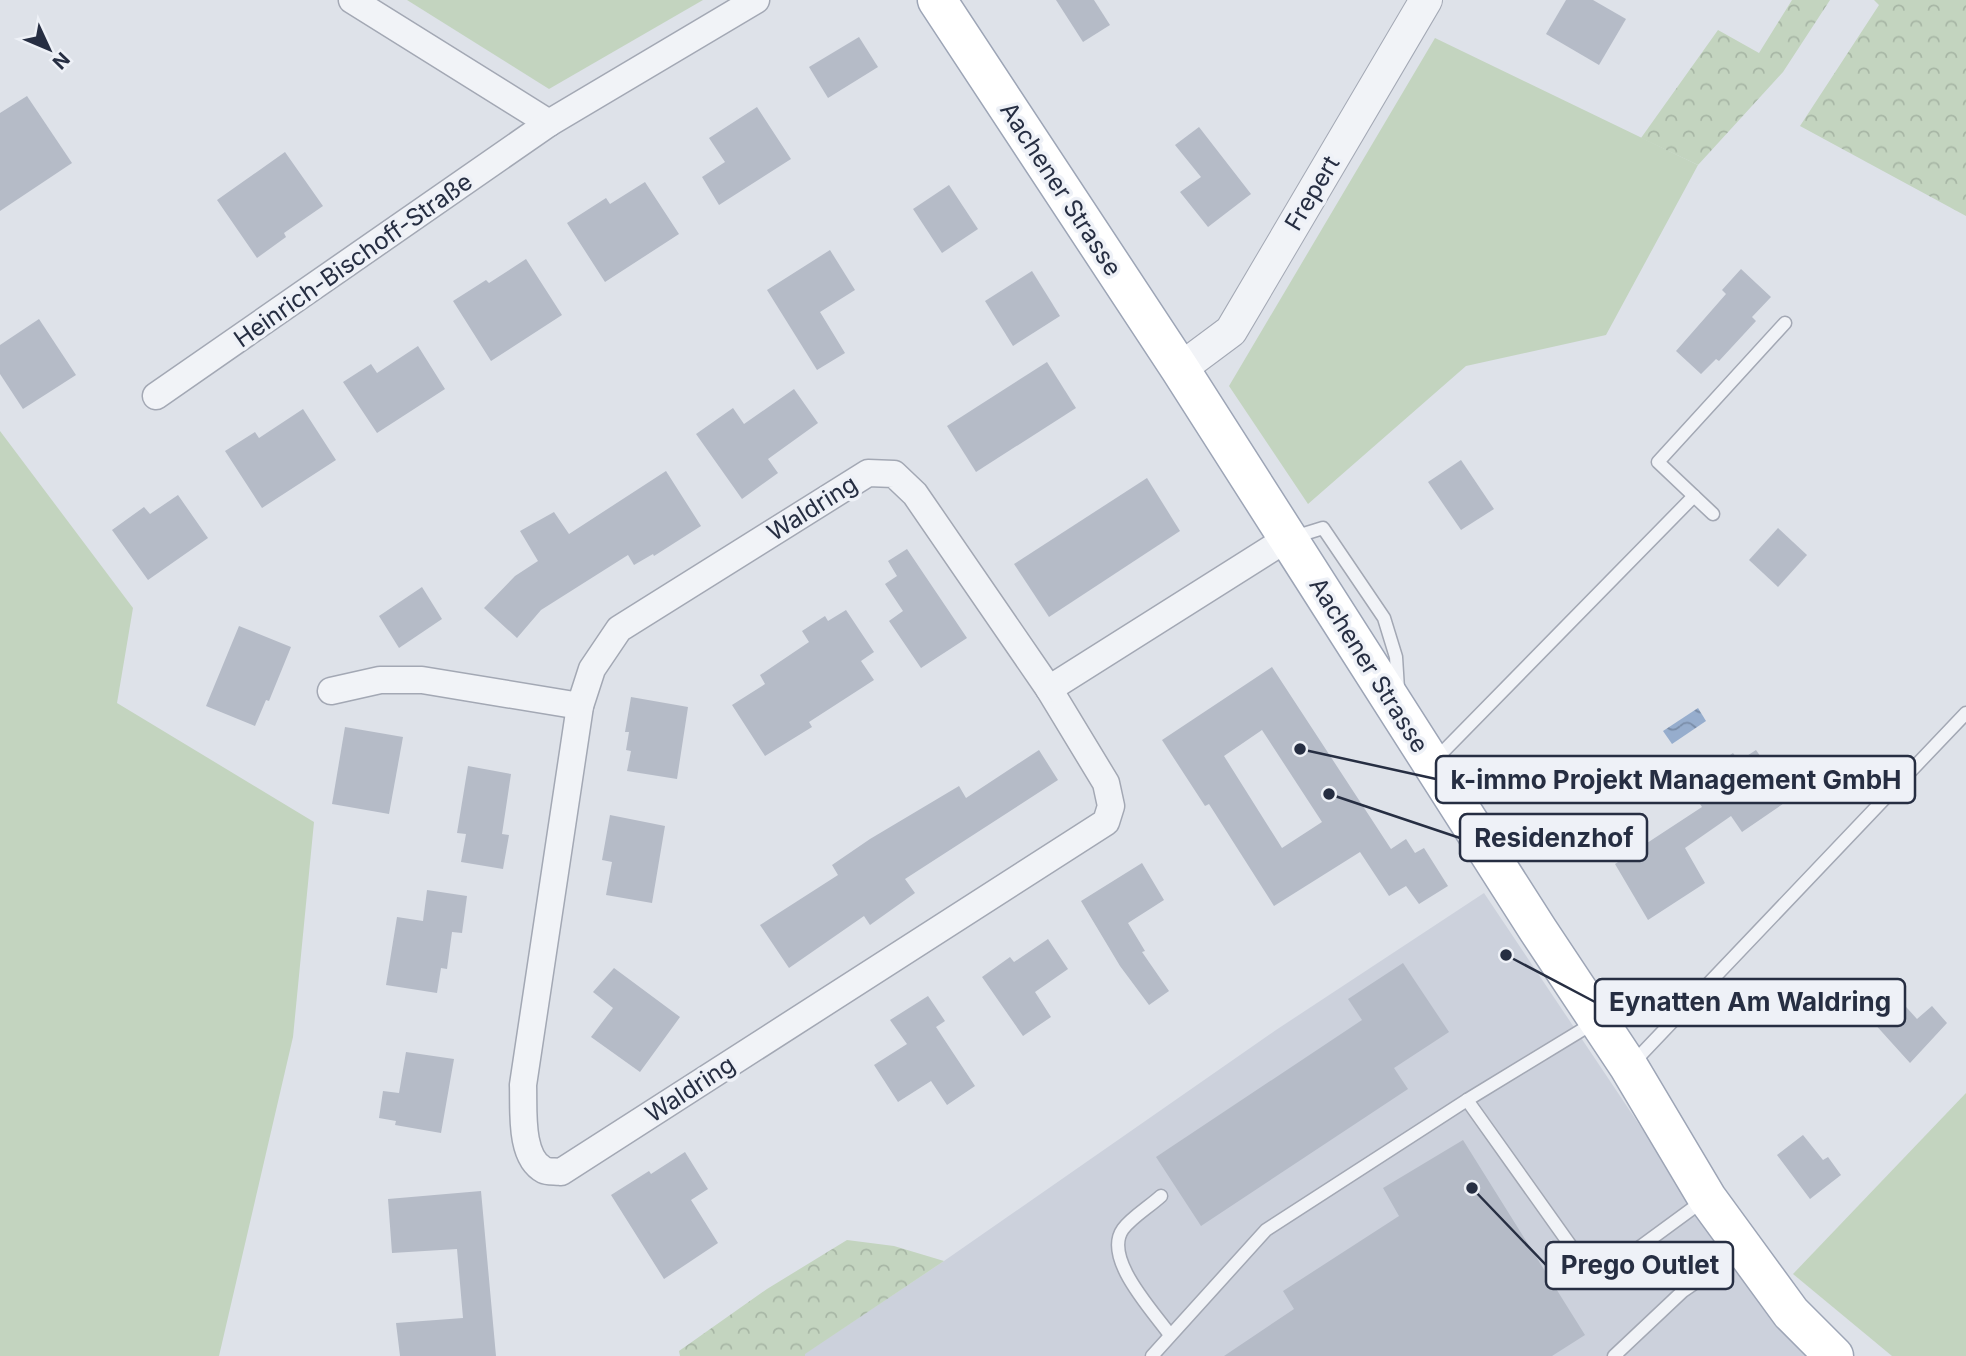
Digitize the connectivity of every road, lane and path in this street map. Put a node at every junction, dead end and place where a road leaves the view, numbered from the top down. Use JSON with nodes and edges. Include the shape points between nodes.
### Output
{"nodes":[{"id":1,"x":352,"y":0,"type":"edge"},
{"id":2,"x":756,"y":0,"type":"edge"},
{"id":3,"x":937,"y":0,"type":"edge"},
{"id":4,"x":1426,"y":0,"type":"edge"},
{"id":5,"x":549,"y":123,"type":"junction"},
{"id":6,"x":1785,"y":323,"type":"dead end"},
{"id":7,"x":1180,"y":369,"type":"junction"},
{"id":8,"x":156,"y":396,"type":"dead end"},
{"id":9,"x":1694,"y":496,"type":"junction"},
{"id":10,"x":1713,"y":514,"type":"dead end"},
{"id":11,"x":1289,"y":538,"type":"junction"},
{"id":12,"x":1049,"y":689,"type":"junction"},
{"id":13,"x":331,"y":691,"type":"dead end"},
{"id":14,"x":580,"y":706,"type":"junction"},
{"id":15,"x":1966,"y":713,"type":"edge"},
{"id":16,"x":1432,"y":764,"type":"junction"},
{"id":17,"x":1598,"y":1020,"type":"junction"},
{"id":18,"x":1629,"y":1067,"type":"junction"},
{"id":19,"x":1467,"y":1100,"type":"junction"},
{"id":20,"x":1161,"y":1196,"type":"dead end"},
{"id":21,"x":1707,"y":1198,"type":"junction"},
{"id":22,"x":1743,"y":1250,"type":"junction"},
{"id":23,"x":1170,"y":1335,"type":"junction"},
{"id":24,"x":1152,"y":1356,"type":"edge"},
{"id":25,"x":1614,"y":1356,"type":"edge"},
{"id":26,"x":1834,"y":1356,"type":"edge"}],
"edges":[{"from":1,"to":5,"type":"street"},
{"from":2,"to":5,"type":"street","name":"Heinrich-Bischoff-Straße"},
{"from":3,"to":7,"type":"main road","name":"Aachener Strasse"},
{"from":4,"to":7,"type":"street","name":"Frepert","via":[[1231,331]]},
{"from":5,"to":8,"type":"street","name":"Heinrich-Bischoff-Straße"},
{"from":6,"to":9,"type":"lane","via":[[1658,462]]},
{"from":7,"to":11,"type":"main road","name":"Aachener Strasse"},
{"from":9,"to":10,"type":"lane"},
{"from":9,"to":16,"type":"lane"},
{"from":11,"to":12,"type":"street"},
{"from":11,"to":16,"type":"main road","name":"Aachener Strasse"},
{"from":12,"to":14,"type":"street","name":"Waldring","via":[[915,494],[894,474],[868,473],[619,629],[592,669]]},
{"from":12,"to":14,"type":"street","name":"Waldring","via":[[1106,783],[1111,806],[1106,822],[561,1172],[545,1170],[535,1161],[524,1137],[523,1085]]},
{"from":13,"to":14,"type":"street","via":[[380,680],[422,680]]},
{"from":15,"to":18,"type":"lane"},
{"from":16,"to":17,"type":"main road","name":"Aachener Strasse"},
{"from":17,"to":18,"type":"main road","name":"Aachener Strasse"},
{"from":17,"to":19,"type":"lane"},
{"from":18,"to":21,"type":"main road","name":"Aachener Strasse"},
{"from":19,"to":21,"type":"lane","via":[[1595,1280]]},
{"from":19,"to":23,"type":"lane","via":[[1265,1230]]},
{"from":20,"to":23,"type":"lane","via":[[1122,1230],[1117,1248],[1124,1270]]},
{"from":21,"to":22,"type":"main road","name":"Aachener Strasse"},
{"from":22,"to":25,"type":"lane","via":[[1684,1291]]},
{"from":22,"to":26,"type":"main road","name":"Aachener Strasse","via":[[1791,1313]]},
{"from":23,"to":24,"type":"lane"}]}
